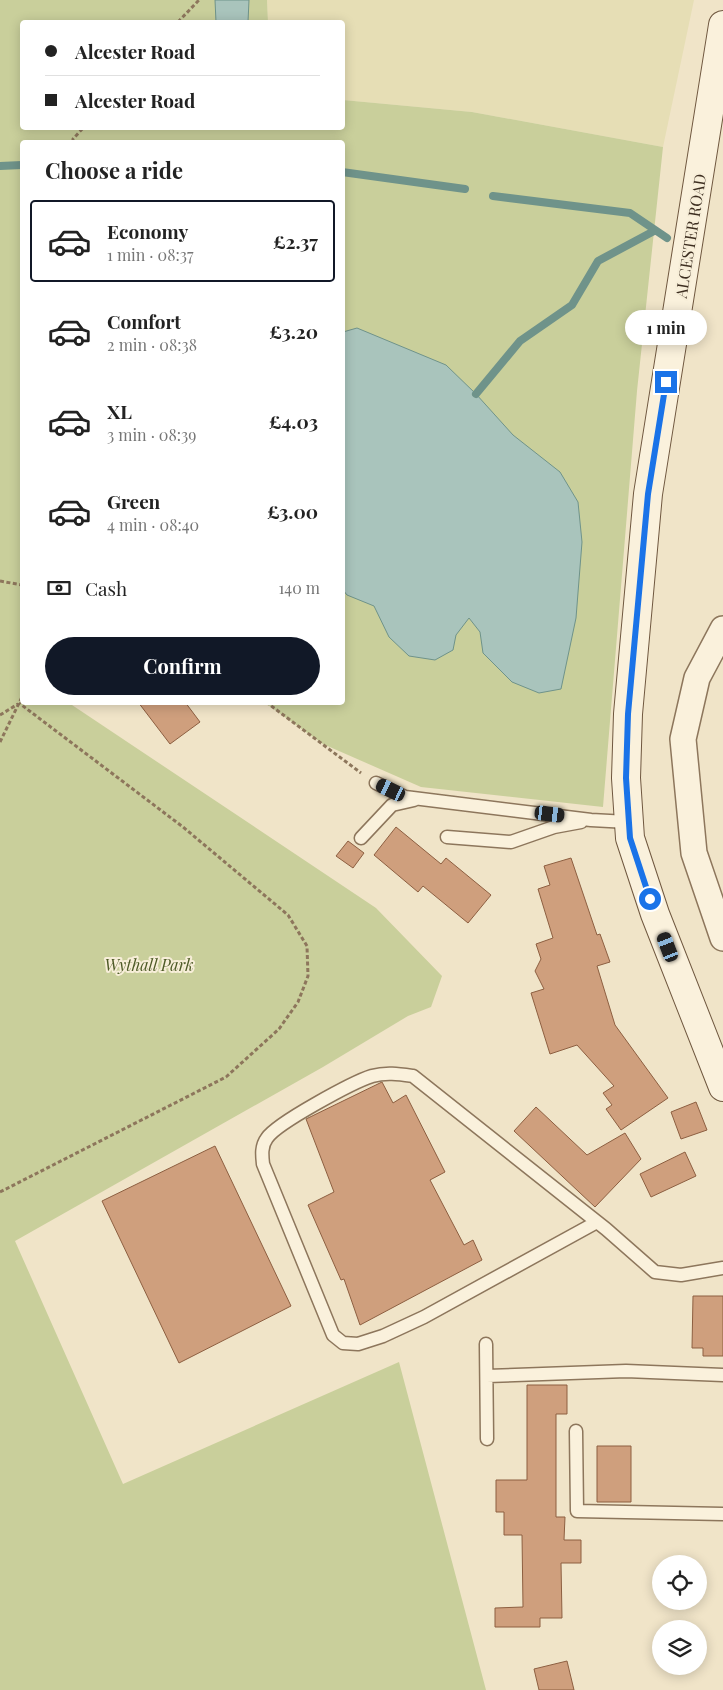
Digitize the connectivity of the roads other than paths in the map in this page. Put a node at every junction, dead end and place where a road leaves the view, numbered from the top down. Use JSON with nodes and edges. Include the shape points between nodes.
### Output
{"nodes":[{"id":1,"x":723,"y":25,"type":"edge"},
{"id":2,"x":718,"y":85,"type":"edge"},
{"id":3,"x":723,"y":629,"type":"edge"},
{"id":4,"x":376,"y":783,"type":"road end"},
{"id":5,"x":419,"y":799,"type":"junction"},
{"id":6,"x":591,"y":820,"type":"junction"},
{"id":7,"x":628,"y":822,"type":"junction"},
{"id":8,"x":447,"y":837,"type":"dead end"},
{"id":9,"x":361,"y":838,"type":"dead end"},
{"id":10,"x":723,"y":938,"type":"edge"},
{"id":11,"x":723,"y":1087,"type":"edge"},
{"id":12,"x":596,"y":1222,"type":"junction"},
{"id":13,"x":723,"y":1268,"type":"edge"},
{"id":14,"x":486,"y":1344,"type":"dead end"},
{"id":15,"x":723,"y":1375,"type":"edge"},
{"id":16,"x":488,"y":1376,"type":"junction"},
{"id":17,"x":576,"y":1431,"type":"dead end"},
{"id":18,"x":487,"y":1439,"type":"dead end"},
{"id":19,"x":723,"y":1514,"type":"edge"}],
"edges":[{"from":1,"to":2,"type":"street","name":"ALCESTER ROAD"},
{"from":2,"to":7,"type":"street","name":"ALCESTER ROAD","via":[[648,494],[628,714]]},
{"from":3,"to":10,"type":"street","via":[[697,678],[683,739],[694,853]]},
{"from":4,"to":5,"type":"lane","via":[[406,797]]},
{"from":5,"to":6,"type":"lane"},
{"from":5,"to":9,"type":"lane","via":[[392,805]]},
{"from":6,"to":7,"type":"lane"},
{"from":6,"to":8,"type":"lane","via":[[512,842]]},
{"from":7,"to":11,"type":"street","name":"ALCESTER ROAD","via":[[630,838],[656,914]]},
{"from":12,"to":12,"type":"lane","via":[[413,1076],[391,1073],[370,1077],[345,1089],[276,1129],[266,1138],[262,1151],[264,1164],[333,1335],[343,1342],[358,1344],[424,1317]]},
{"from":12,"to":13,"type":"lane","via":[[655,1272],[681,1275]]},
{"from":14,"to":16,"type":"lane"},
{"from":15,"to":16,"type":"lane","via":[[626,1371]]},
{"from":16,"to":18,"type":"lane"},
{"from":17,"to":19,"type":"lane","via":[[577,1511]]}]}
